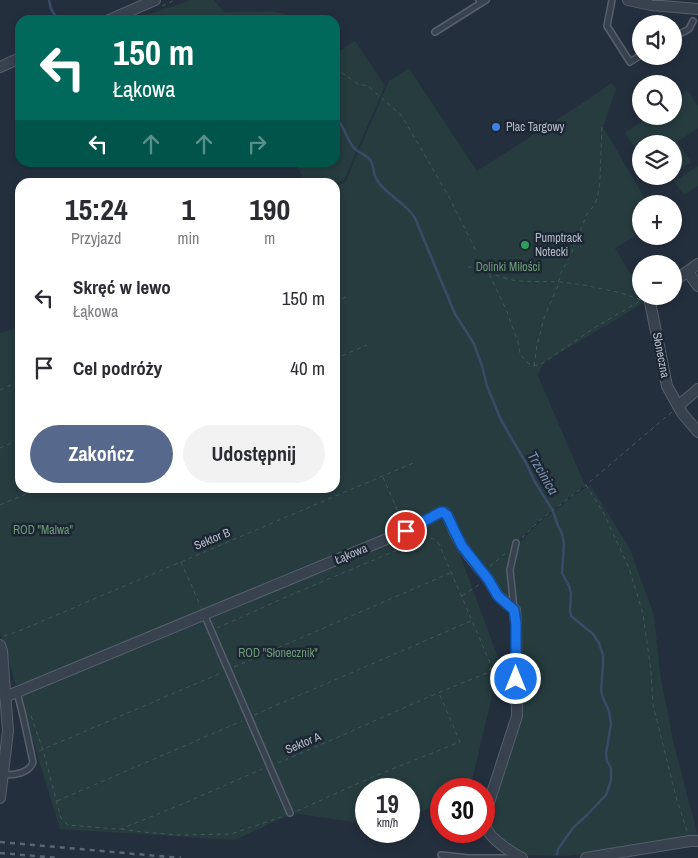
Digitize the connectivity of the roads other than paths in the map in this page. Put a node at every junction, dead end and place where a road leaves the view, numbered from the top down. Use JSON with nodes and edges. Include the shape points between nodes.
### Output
{"nodes":[{"id":1,"x":155,"y":0,"type":"edge"},
{"id":2,"x":612,"y":0,"type":"edge"},
{"id":3,"x":628,"y":0,"type":"edge"},
{"id":4,"x":482,"y":1,"type":"edge"},
{"id":5,"x":698,"y":9,"type":"edge"},
{"id":6,"x":120,"y":15,"type":"edge"},
{"id":7,"x":693,"y":21,"type":"dead end"},
{"id":8,"x":435,"y":32,"type":"dead end"},
{"id":9,"x":682,"y":33,"type":"edge"},
{"id":10,"x":15,"y":60,"type":"edge"},
{"id":11,"x":632,"y":61,"type":"edge"},
{"id":12,"x":0,"y":67,"type":"edge"},
{"id":13,"x":698,"y":264,"type":"edge"},
{"id":14,"x":688,"y":272,"type":"junction"},
{"id":15,"x":682,"y":276,"type":"edge"},
{"id":16,"x":698,"y":286,"type":"edge"},
{"id":17,"x":653,"y":305,"type":"edge"},
{"id":18,"x":698,"y":389,"type":"edge"},
{"id":19,"x":678,"y":406,"type":"junction"},
{"id":20,"x":698,"y":432,"type":"edge"},
{"id":21,"x":516,"y":543,"type":"road end"},
{"id":22,"x":514,"y":610,"type":"junction"},
{"id":23,"x":204,"y":614,"type":"junction"},
{"id":24,"x":0,"y":645,"type":"edge"},
{"id":25,"x":17,"y":692,"type":"junction"},
{"id":26,"x":5,"y":697,"type":"junction"},
{"id":27,"x":3,"y":774,"type":"junction"},
{"id":28,"x":0,"y":798,"type":"edge"},
{"id":29,"x":290,"y":813,"type":"road end"},
{"id":30,"x":694,"y":841,"type":"edge"},
{"id":31,"x":441,"y":855,"type":"dead end"},
{"id":32,"x":520,"y":857,"type":"edge"},
{"id":33,"x":586,"y":858,"type":"edge"}],
"edges":[{"from":1,"to":6,"type":"street"},
{"from":2,"to":11,"type":"lane","via":[[607,26]]},
{"from":3,"to":5,"type":"street","via":[[652,6]]},
{"from":4,"to":8,"type":"lane"},
{"from":7,"to":9,"type":"lane","via":[[689,29]]},
{"from":10,"to":12,"type":"street"},
{"from":13,"to":14,"type":"street"},
{"from":14,"to":15,"type":"street"},
{"from":14,"to":16,"type":"street"},
{"from":17,"to":19,"type":"street","name":"Słoneczna","via":[[667,386]]},
{"from":18,"to":19,"type":"street"},
{"from":19,"to":20,"type":"street","name":"Słoneczna"},
{"from":21,"to":22,"type":"lane","via":[[510,570]]},
{"from":22,"to":23,"type":"street","name":"Łąkowa","via":[[498,596],[462,546],[447,515],[441,512],[406,531]]},
{"from":22,"to":32,"type":"street","via":[[517,716],[485,815],[489,832]]},
{"from":23,"to":25,"type":"street","name":"Łąkowa"},
{"from":23,"to":29,"type":"lane"},
{"from":24,"to":26,"type":"street"},
{"from":25,"to":26,"type":"street","name":"Łąkowa"},
{"from":25,"to":27,"type":"lane","via":[[33,762],[28,770]]},
{"from":26,"to":27,"type":"street","via":[[8,731]]},
{"from":27,"to":28,"type":"street"},
{"from":30,"to":33,"type":"street"},
{"from":31,"to":32,"type":"lane"}]}
